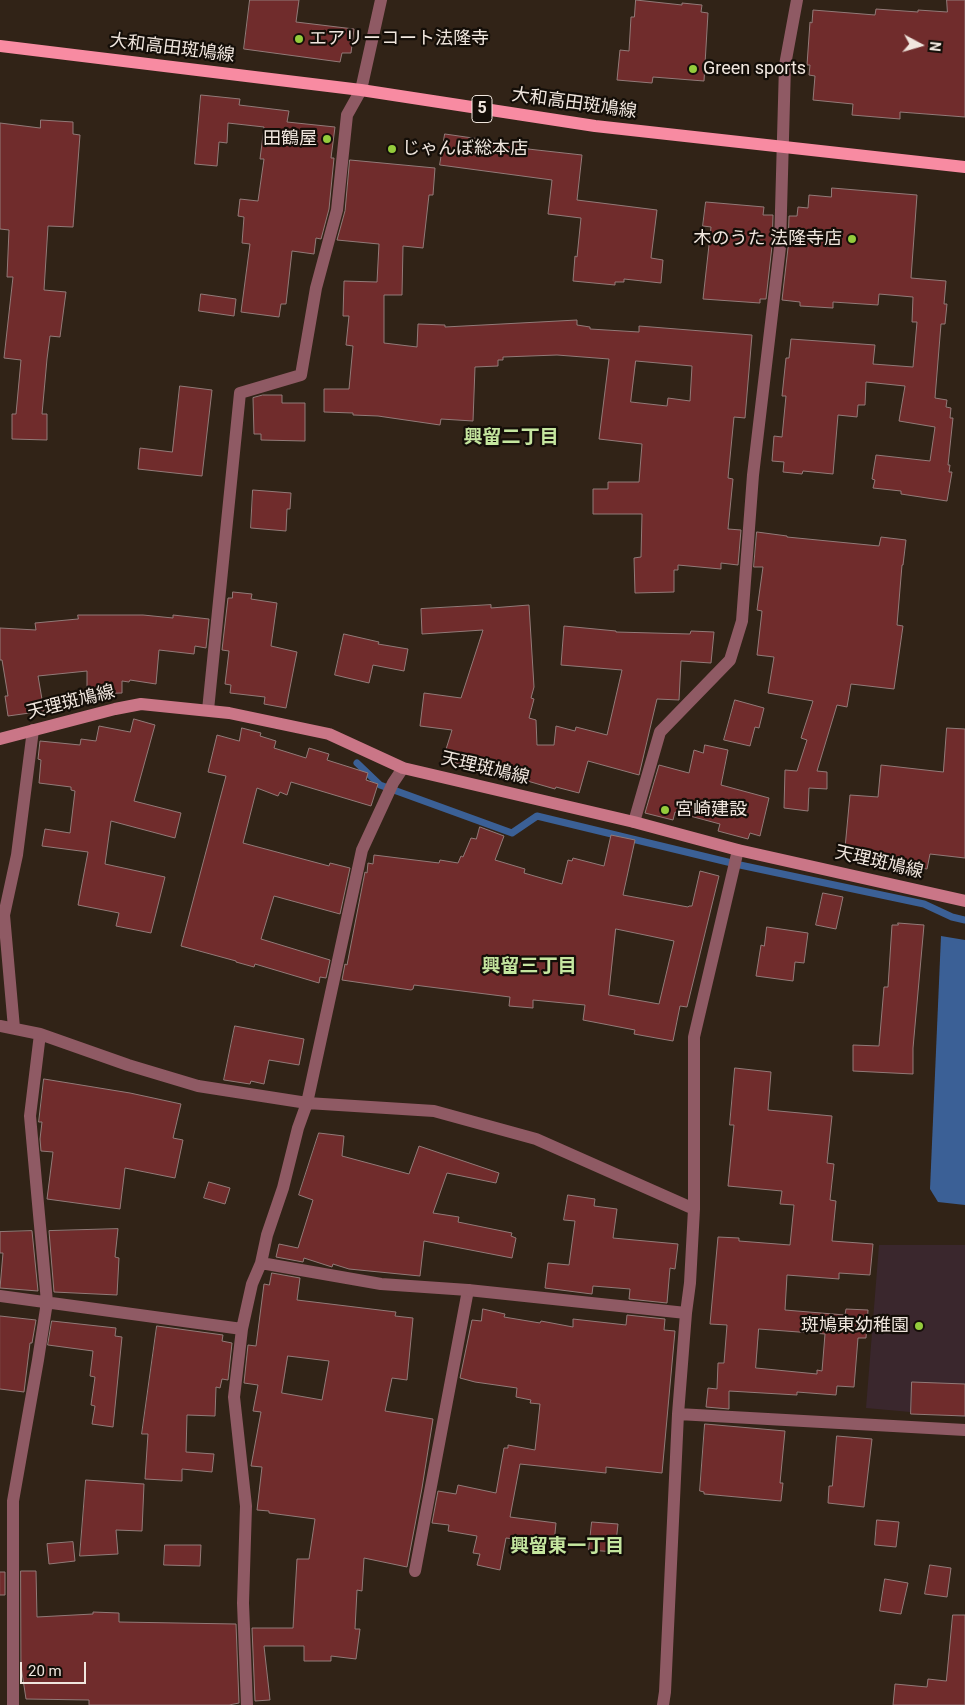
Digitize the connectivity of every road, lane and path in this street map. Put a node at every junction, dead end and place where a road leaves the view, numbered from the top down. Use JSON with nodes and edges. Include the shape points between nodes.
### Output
{"nodes":[{"id":1,"x":380,"y":0,"type":"edge"},
{"id":2,"x":796,"y":0,"type":"edge"},
{"id":3,"x":0,"y":46,"type":"edge"},
{"id":4,"x":361,"y":90,"type":"junction"},
{"id":5,"x":782,"y":147,"type":"junction"},
{"id":6,"x":965,"y":167,"type":"edge"},
{"id":7,"x":208,"y":710,"type":"junction"},
{"id":8,"x":33,"y":730,"type":"junction"},
{"id":9,"x":0,"y":739,"type":"edge"},
{"id":10,"x":403,"y":768,"type":"junction"},
{"id":11,"x":634,"y":822,"type":"junction"},
{"id":12,"x":736,"y":858,"type":"junction"},
{"id":13,"x":965,"y":901,"type":"edge"},
{"id":14,"x":0,"y":1026,"type":"edge"},
{"id":15,"x":14,"y":1028,"type":"junction"},
{"id":16,"x":40,"y":1034,"type":"junction"},
{"id":17,"x":307,"y":1103,"type":"junction"},
{"id":18,"x":694,"y":1209,"type":"junction"},
{"id":19,"x":261,"y":1263,"type":"junction"},
{"id":20,"x":468,"y":1290,"type":"junction"},
{"id":21,"x":0,"y":1296,"type":"edge"},
{"id":22,"x":47,"y":1302,"type":"junction"},
{"id":23,"x":686,"y":1313,"type":"junction"},
{"id":24,"x":242,"y":1330,"type":"junction"},
{"id":25,"x":678,"y":1414,"type":"junction"},
{"id":26,"x":965,"y":1430,"type":"edge"},
{"id":27,"x":415,"y":1571,"type":"dead end"},
{"id":28,"x":12,"y":1705,"type":"edge"},
{"id":29,"x":247,"y":1705,"type":"edge"},
{"id":30,"x":664,"y":1705,"type":"edge"}],
"edges":[{"from":1,"to":4,"type":"street"},
{"from":2,"to":5,"type":"street","via":[[785,65]]},
{"from":3,"to":4,"type":"main road","name":"大和高田斑鳩線","number":"5"},
{"from":4,"to":5,"type":"main road","name":"大和高田斑鳩線","number":"5","via":[[595,126]]},
{"from":4,"to":7,"type":"street","via":[[347,115],[337,210],[316,288],[302,375],[240,393]]},
{"from":5,"to":6,"type":"main road","name":"大和高田斑鳩線","number":"5"},
{"from":5,"to":11,"type":"street","via":[[780,247],[753,475],[742,621],[730,660],[660,732]]},
{"from":7,"to":8,"type":"main road","name":"天理斑鳩線","via":[[141,704]]},
{"from":7,"to":10,"type":"main road","name":"天理斑鳩線","via":[[329,734]]},
{"from":8,"to":9,"type":"main road","name":"天理斑鳩線"},
{"from":8,"to":15,"type":"street","via":[[4,916]]},
{"from":10,"to":11,"type":"main road","name":"天理斑鳩線"},
{"from":10,"to":17,"type":"street","via":[[362,850]]},
{"from":11,"to":12,"type":"main road","name":"天理斑鳩線"},
{"from":12,"to":13,"type":"main road","name":"天理斑鳩線"},
{"from":12,"to":18,"type":"street","via":[[694,1037]]},
{"from":14,"to":15,"type":"street"},
{"from":15,"to":16,"type":"street"},
{"from":16,"to":17,"type":"street","via":[[128,1066],[198,1086]]},
{"from":16,"to":22,"type":"street","via":[[30,1116]]},
{"from":17,"to":18,"type":"street","via":[[434,1112],[536,1139]]},
{"from":17,"to":19,"type":"street"},
{"from":18,"to":23,"type":"street"},
{"from":19,"to":20,"type":"street","via":[[381,1284]]},
{"from":19,"to":24,"type":"street","via":[[252,1284]]},
{"from":20,"to":23,"type":"street"},
{"from":20,"to":27,"type":"street"},
{"from":21,"to":22,"type":"street"},
{"from":22,"to":24,"type":"street"},
{"from":22,"to":28,"type":"street","via":[[13,1501]]},
{"from":23,"to":25,"type":"street"},
{"from":24,"to":29,"type":"street","via":[[234,1397],[246,1506],[243,1603]]},
{"from":25,"to":26,"type":"street"},
{"from":25,"to":30,"type":"street"}]}
